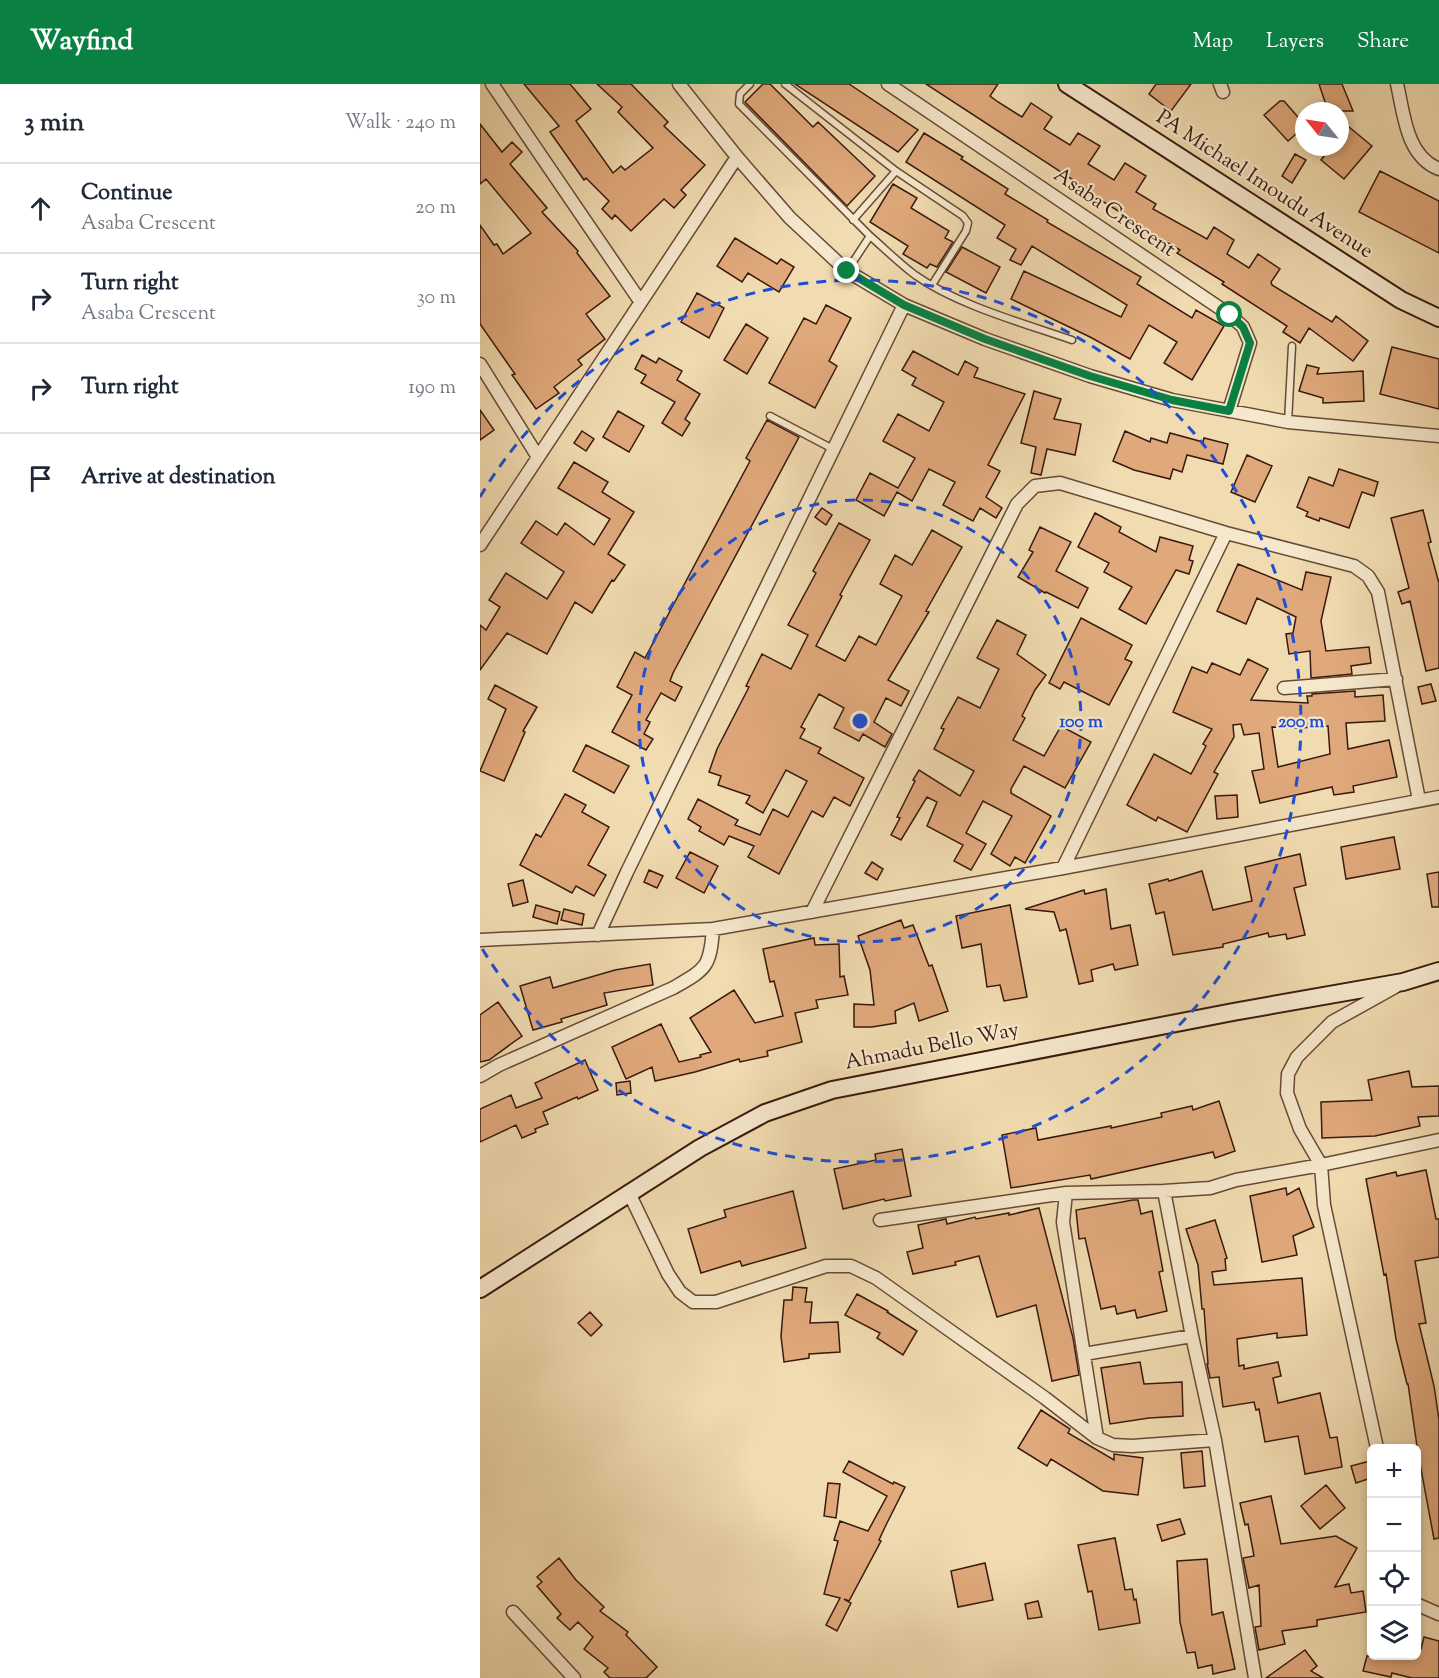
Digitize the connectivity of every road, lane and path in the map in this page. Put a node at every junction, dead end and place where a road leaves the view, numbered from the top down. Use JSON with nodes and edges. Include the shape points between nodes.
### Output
{"nodes":[{"id":1,"x":492,"y":84,"type":"edge"},
{"id":2,"x":679,"y":84,"type":"edge"},
{"id":3,"x":750,"y":84,"type":"edge"},
{"id":4,"x":785,"y":84,"type":"edge"},
{"id":5,"x":888,"y":84,"type":"edge"},
{"id":6,"x":1067,"y":84,"type":"edge"},
{"id":7,"x":1397,"y":84,"type":"edge"},
{"id":8,"x":737,"y":157,"type":"junction"},
{"id":9,"x":1439,"y":169,"type":"edge"},
{"id":10,"x":896,"y":171,"type":"junction"},
{"id":11,"x":853,"y":220,"type":"junction"},
{"id":12,"x":870,"y":236,"type":"junction"},
{"id":13,"x":847,"y":271,"type":"junction"},
{"id":14,"x":932,"y":285,"type":"junction"},
{"id":15,"x":640,"y":301,"type":"junction"},
{"id":16,"x":904,"y":305,"type":"junction"},
{"id":17,"x":1439,"y":318,"type":"edge"},
{"id":18,"x":1072,"y":340,"type":"dead end"},
{"id":19,"x":1292,"y":346,"type":"dead end"},
{"id":20,"x":480,"y":364,"type":"edge"},
{"id":21,"x":1229,"y":411,"type":"junction"},
{"id":22,"x":770,"y":416,"type":"dead end"},
{"id":23,"x":1288,"y":422,"type":"junction"},
{"id":24,"x":1439,"y":436,"type":"edge"},
{"id":25,"x":833,"y":449,"type":"junction"},
{"id":26,"x":538,"y":457,"type":"junction"},
{"id":27,"x":1226,"y":532,"type":"junction"},
{"id":28,"x":480,"y":545,"type":"edge"},
{"id":29,"x":1396,"y":679,"type":"junction"},
{"id":30,"x":1284,"y":688,"type":"dead end"},
{"id":31,"x":1439,"y":796,"type":"edge"},
{"id":32,"x":1419,"y":800,"type":"junction"},
{"id":33,"x":1063,"y":868,"type":"junction"},
{"id":34,"x":812,"y":912,"type":"junction"},
{"id":35,"x":713,"y":929,"type":"junction"},
{"id":36,"x":598,"y":935,"type":"junction"},
{"id":37,"x":480,"y":940,"type":"edge"},
{"id":38,"x":1439,"y":971,"type":"edge"},
{"id":39,"x":1403,"y":982,"type":"junction"},
{"id":40,"x":480,"y":1076,"type":"edge"},
{"id":41,"x":1439,"y":1140,"type":"edge"},
{"id":42,"x":1321,"y":1166,"type":"junction"},
{"id":43,"x":1164,"y":1191,"type":"junction"},
{"id":44,"x":629,"y":1193,"type":"junction"},
{"id":45,"x":1066,"y":1193,"type":"junction"},
{"id":46,"x":880,"y":1220,"type":"dead end"},
{"id":47,"x":480,"y":1289,"type":"edge"},
{"id":48,"x":1192,"y":1336,"type":"junction"},
{"id":49,"x":1084,"y":1354,"type":"junction"},
{"id":50,"x":1097,"y":1438,"type":"junction"},
{"id":51,"x":1215,"y":1440,"type":"junction"},
{"id":52,"x":1376,"y":1444,"type":"edge"},
{"id":53,"x":1421,"y":1606,"type":"edge"},
{"id":54,"x":513,"y":1612,"type":"dead end"},
{"id":55,"x":1439,"y":1614,"type":"edge"},
{"id":56,"x":574,"y":1678,"type":"edge"},
{"id":57,"x":1255,"y":1678,"type":"edge"}],
"edges":[{"from":1,"to":15,"type":"street"},
{"from":2,"to":8,"type":"street"},
{"from":3,"to":11,"type":"lane","via":[[740,94],[739,104]]},
{"from":4,"to":10,"type":"lane"},
{"from":5,"to":21,"type":"street","name":"Asaba Crescent","via":[[1243,327],[1250,343]]},
{"from":6,"to":17,"type":"street","name":"PA Michael Imoudu Avenue","via":[[1401,300]]},
{"from":7,"to":9,"type":"street","via":[[1413,147]]},
{"from":8,"to":13,"type":"street","via":[[790,218]]},
{"from":8,"to":15,"type":"street"},
{"from":10,"to":11,"type":"lane"},
{"from":10,"to":14,"type":"lane","via":[[968,223]]},
{"from":11,"to":12,"type":"lane"},
{"from":12,"to":13,"type":"lane"},
{"from":12,"to":14,"type":"lane"},
{"from":13,"to":16,"type":"street"},
{"from":14,"to":18,"type":"lane"},
{"from":15,"to":26,"type":"street"},
{"from":16,"to":21,"type":"street","via":[[1090,376],[1172,400]]},
{"from":16,"to":25,"type":"street"},
{"from":19,"to":23,"type":"lane"},
{"from":20,"to":26,"type":"street"},
{"from":21,"to":23,"type":"street"},
{"from":22,"to":25,"type":"lane"},
{"from":23,"to":24,"type":"street"},
{"from":25,"to":36,"type":"street"},
{"from":26,"to":28,"type":"street"},
{"from":27,"to":29,"type":"street","via":[[1354,566],[1368,576],[1378,592]]},
{"from":27,"to":33,"type":"street"},
{"from":27,"to":34,"type":"street","via":[[1060,483],[1035,486],[1017,504]]},
{"from":29,"to":30,"type":"street"},
{"from":29,"to":32,"type":"street"},
{"from":31,"to":32,"type":"street"},
{"from":32,"to":33,"type":"street"},
{"from":33,"to":34,"type":"street"},
{"from":34,"to":35,"type":"street"},
{"from":35,"to":36,"type":"street"},
{"from":35,"to":40,"type":"street","via":[[711,956],[699,972],[674,988]]},
{"from":36,"to":37,"type":"street"},
{"from":38,"to":39,"type":"street","name":"Ahmadu Bello Way"},
{"from":39,"to":42,"type":"street","via":[[1332,1022],[1297,1057],[1288,1074],[1287,1093],[1300,1130]]},
{"from":39,"to":44,"type":"street","name":"Ahmadu Bello Way","via":[[832,1090],[765,1113]]},
{"from":41,"to":42,"type":"street"},
{"from":42,"to":43,"type":"street","via":[[1210,1188]]},
{"from":42,"to":52,"type":"street","via":[[1324,1205]]},
{"from":43,"to":45,"type":"street"},
{"from":43,"to":48,"type":"street"},
{"from":44,"to":47,"type":"street","name":"Ahmadu Bello Way"},
{"from":44,"to":50,"type":"street","via":[[668,1274],[680,1293],[693,1302],[716,1302],[826,1266],[851,1266],[876,1278]]},
{"from":45,"to":46,"type":"street"},
{"from":45,"to":49,"type":"street","via":[[1063,1221]]},
{"from":48,"to":49,"type":"street"},
{"from":48,"to":51,"type":"street"},
{"from":49,"to":50,"type":"street"},
{"from":50,"to":51,"type":"street","via":[[1113,1445],[1132,1446]]},
{"from":51,"to":57,"type":"street"},
{"from":53,"to":55,"type":"street"},
{"from":54,"to":56,"type":"street"}]}
